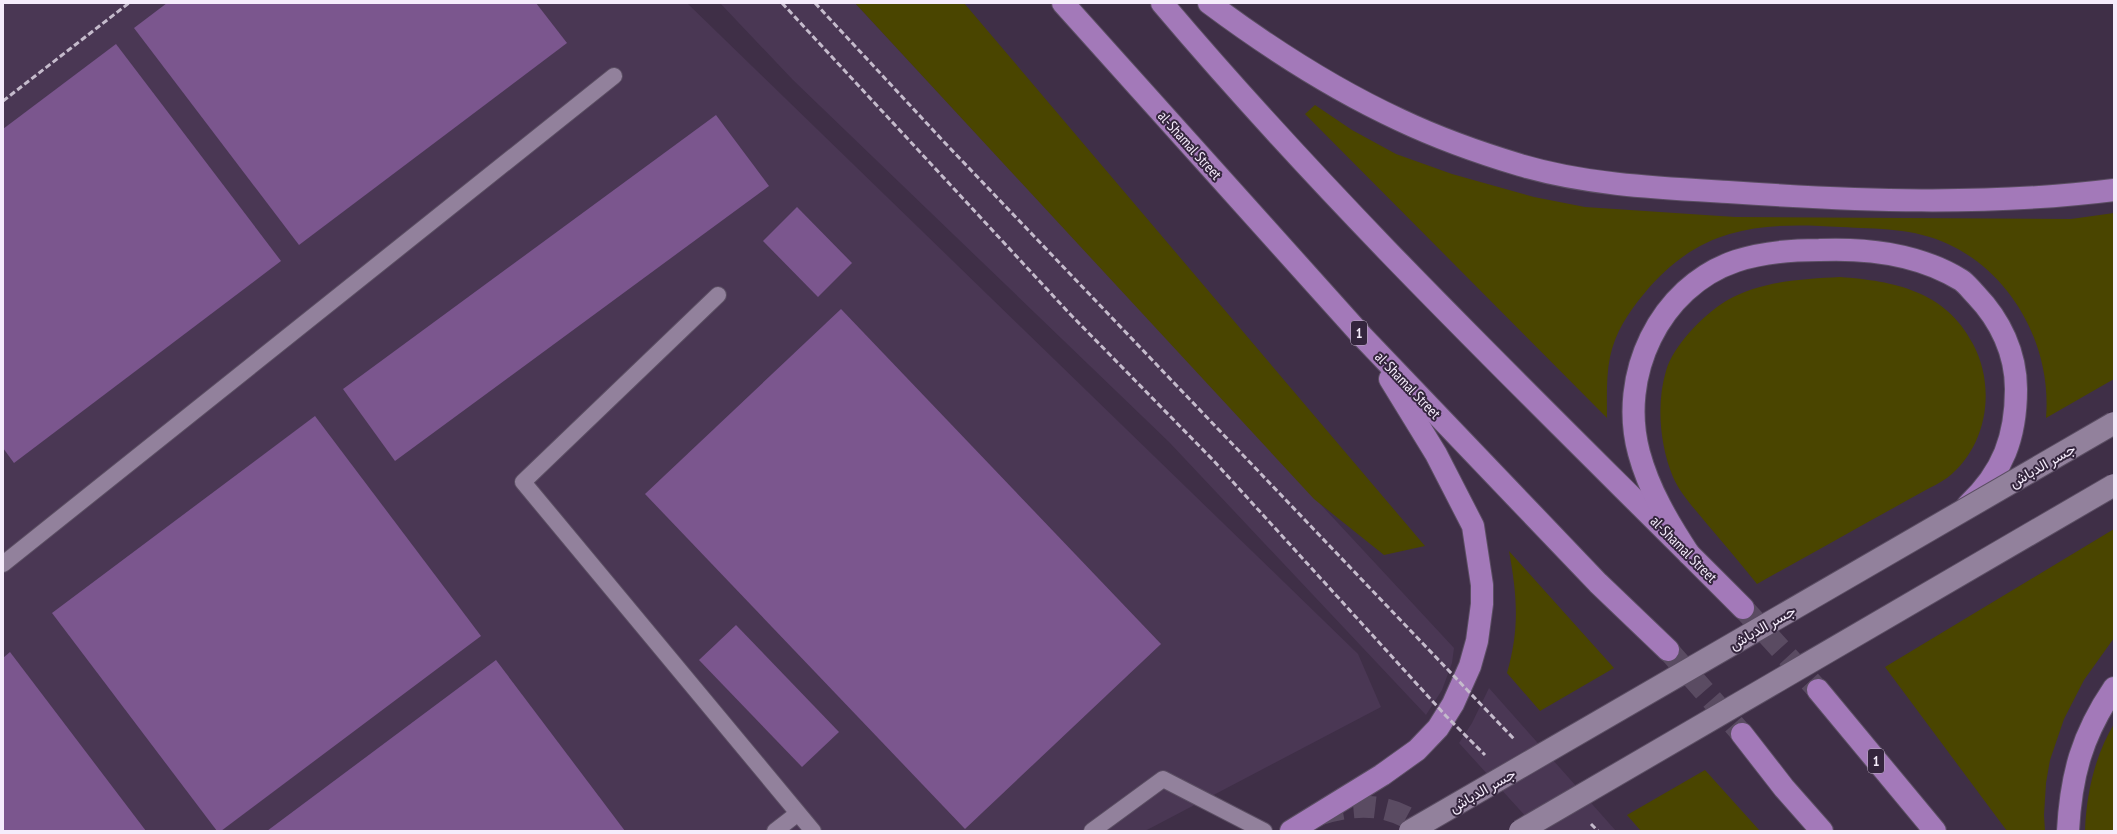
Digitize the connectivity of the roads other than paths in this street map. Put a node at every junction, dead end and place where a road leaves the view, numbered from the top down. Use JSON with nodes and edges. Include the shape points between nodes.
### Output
{"nodes":[{"id":1,"x":1063,"y":3,"type":"edge"},
{"id":2,"x":1162,"y":3,"type":"edge"},
{"id":3,"x":1209,"y":3,"type":"edge"},
{"id":4,"x":614,"y":76,"type":"dead end"},
{"id":5,"x":2114,"y":190,"type":"edge"},
{"id":6,"x":718,"y":295,"type":"dead end"},
{"id":7,"x":1362,"y":336,"type":"junction"},
{"id":8,"x":2114,"y":423,"type":"edge"},
{"id":9,"x":2114,"y":485,"type":"edge"},
{"id":10,"x":1963,"y":510,"type":"junction"},
{"id":11,"x":1689,"y":554,"type":"junction"},
{"id":12,"x":3,"y":564,"type":"edge"},
{"id":13,"x":1743,"y":608,"type":"tunnel mouth"},
{"id":14,"x":1668,"y":650,"type":"tunnel mouth"},
{"id":15,"x":2114,"y":688,"type":"edge"},
{"id":16,"x":1818,"y":690,"type":"tunnel mouth"},
{"id":17,"x":1742,"y":734,"type":"tunnel mouth"},
{"id":18,"x":797,"y":814,"type":"junction"},
{"id":19,"x":774,"y":831,"type":"edge"},
{"id":20,"x":813,"y":831,"type":"edge"},
{"id":21,"x":1092,"y":831,"type":"edge"},
{"id":22,"x":1264,"y":831,"type":"edge"},
{"id":23,"x":1291,"y":831,"type":"edge"},
{"id":24,"x":1410,"y":831,"type":"edge"},
{"id":25,"x":1520,"y":831,"type":"edge"},
{"id":26,"x":1822,"y":831,"type":"edge"},
{"id":27,"x":1936,"y":831,"type":"edge"},
{"id":28,"x":2068,"y":831,"type":"edge"}],
"edges":[{"from":1,"to":7,"type":"highway","name":"al-Shamal Street","number":"1"},
{"from":2,"to":11,"type":"highway","name":"al-Shamal Street","via":[[1231,84],[1384,249]]},
{"from":3,"to":5,"type":"highway","via":[[1324,80],[1400,120],[1522,165],[1583,179],[1650,187],[1872,200],[1968,201],[2075,195]]},
{"from":4,"to":12,"type":"lane"},
{"from":6,"to":18,"type":"lane","via":[[523,482]]},
{"from":7,"to":14,"type":"highway","name":"al-Shamal Street","number":"1","via":[[1598,583]]},
{"from":7,"to":23,"type":"highway","via":[[1436,454],[1473,526],[1482,585],[1480,623],[1474,653],[1462,685],[1438,728],[1416,750],[1382,775]]},
{"from":8,"to":10,"type":"main road","name":"جسر الدباش","bridge":true},
{"from":9,"to":25,"type":"main road","bridge":true},
{"from":10,"to":11,"type":"highway","bridge":true,"via":[[1979,495],[2005,457],[2013,430],[2016,382],[2014,363],[2006,339],[1987,309],[1962,281],[1913,259],[1876,252],[1830,249],[1764,253],[1734,262],[1709,274],[1675,300],[1650,339],[1638,370],[1634,398],[1639,452],[1666,520]]},
{"from":10,"to":24,"type":"main road","name":"جسر الدباش","bridge":true},
{"from":11,"to":13,"type":"highway","name":"al-Shamal Street"},
{"from":15,"to":28,"type":"highway","via":[[2097,713],[2081,751],[2073,780]]},
{"from":16,"to":27,"type":"highway","number":"1"},
{"from":17,"to":26,"type":"highway"},
{"from":18,"to":19,"type":"lane"},
{"from":18,"to":20,"type":"lane"},
{"from":21,"to":22,"type":"lane","via":[[1163,779]]}]}
